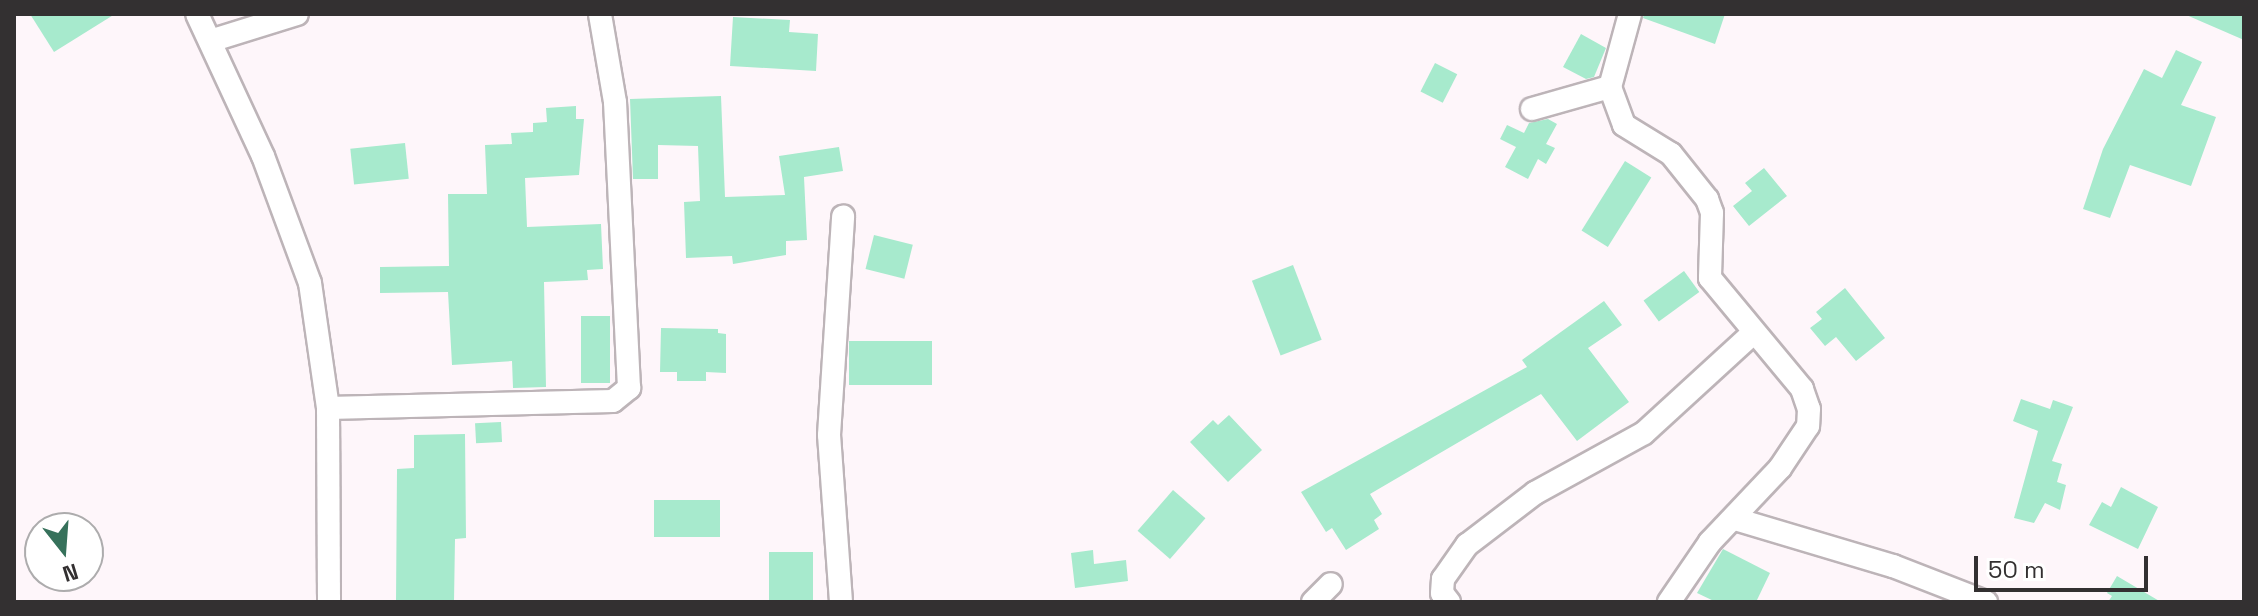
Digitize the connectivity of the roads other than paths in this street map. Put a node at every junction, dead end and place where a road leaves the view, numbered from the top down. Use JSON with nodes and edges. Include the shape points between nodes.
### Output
{"nodes":[{"id":1,"x":197,"y":14,"type":"edge"},
{"id":2,"x":297,"y":14,"type":"edge"},
{"id":3,"x":600,"y":14,"type":"edge"},
{"id":4,"x":1630,"y":14,"type":"edge"},
{"id":5,"x":210,"y":41,"type":"junction"},
{"id":6,"x":1610,"y":87,"type":"junction"},
{"id":7,"x":1532,"y":109,"type":"dead end"},
{"id":8,"x":843,"y":216,"type":"dead end"},
{"id":9,"x":1751,"y":335,"type":"junction"},
{"id":10,"x":328,"y":408,"type":"junction"},
{"id":11,"x":1735,"y":519,"type":"junction"},
{"id":12,"x":1331,"y":584,"type":"dead end"},
{"id":13,"x":329,"y":602,"type":"edge"},
{"id":14,"x":841,"y":602,"type":"edge"},
{"id":15,"x":1313,"y":602,"type":"edge"},
{"id":16,"x":1449,"y":602,"type":"edge"},
{"id":17,"x":1669,"y":602,"type":"edge"},
{"id":18,"x":1986,"y":602,"type":"edge"}],
"edges":[{"from":1,"to":5,"type":"street"},
{"from":2,"to":5,"type":"street"},
{"from":3,"to":10,"type":"street","via":[[615,102],[629,388],[613,401]]},
{"from":4,"to":6,"type":"street"},
{"from":5,"to":10,"type":"street","via":[[263,156],[310,283]]},
{"from":6,"to":7,"type":"street"},
{"from":6,"to":9,"type":"street","via":[[1624,125],[1671,154],[1707,199],[1712,213],[1710,278]]},
{"from":8,"to":14,"type":"street","via":[[829,435]]},
{"from":9,"to":11,"type":"street","via":[[1802,389],[1808,426]]},
{"from":9,"to":16,"type":"street","via":[[1644,433],[1535,493],[1467,545],[1443,579],[1442,593]]},
{"from":10,"to":13,"type":"street"},
{"from":11,"to":17,"type":"street","via":[[1710,542]]},
{"from":11,"to":18,"type":"street","via":[[1893,566]]},
{"from":12,"to":15,"type":"street"}]}
